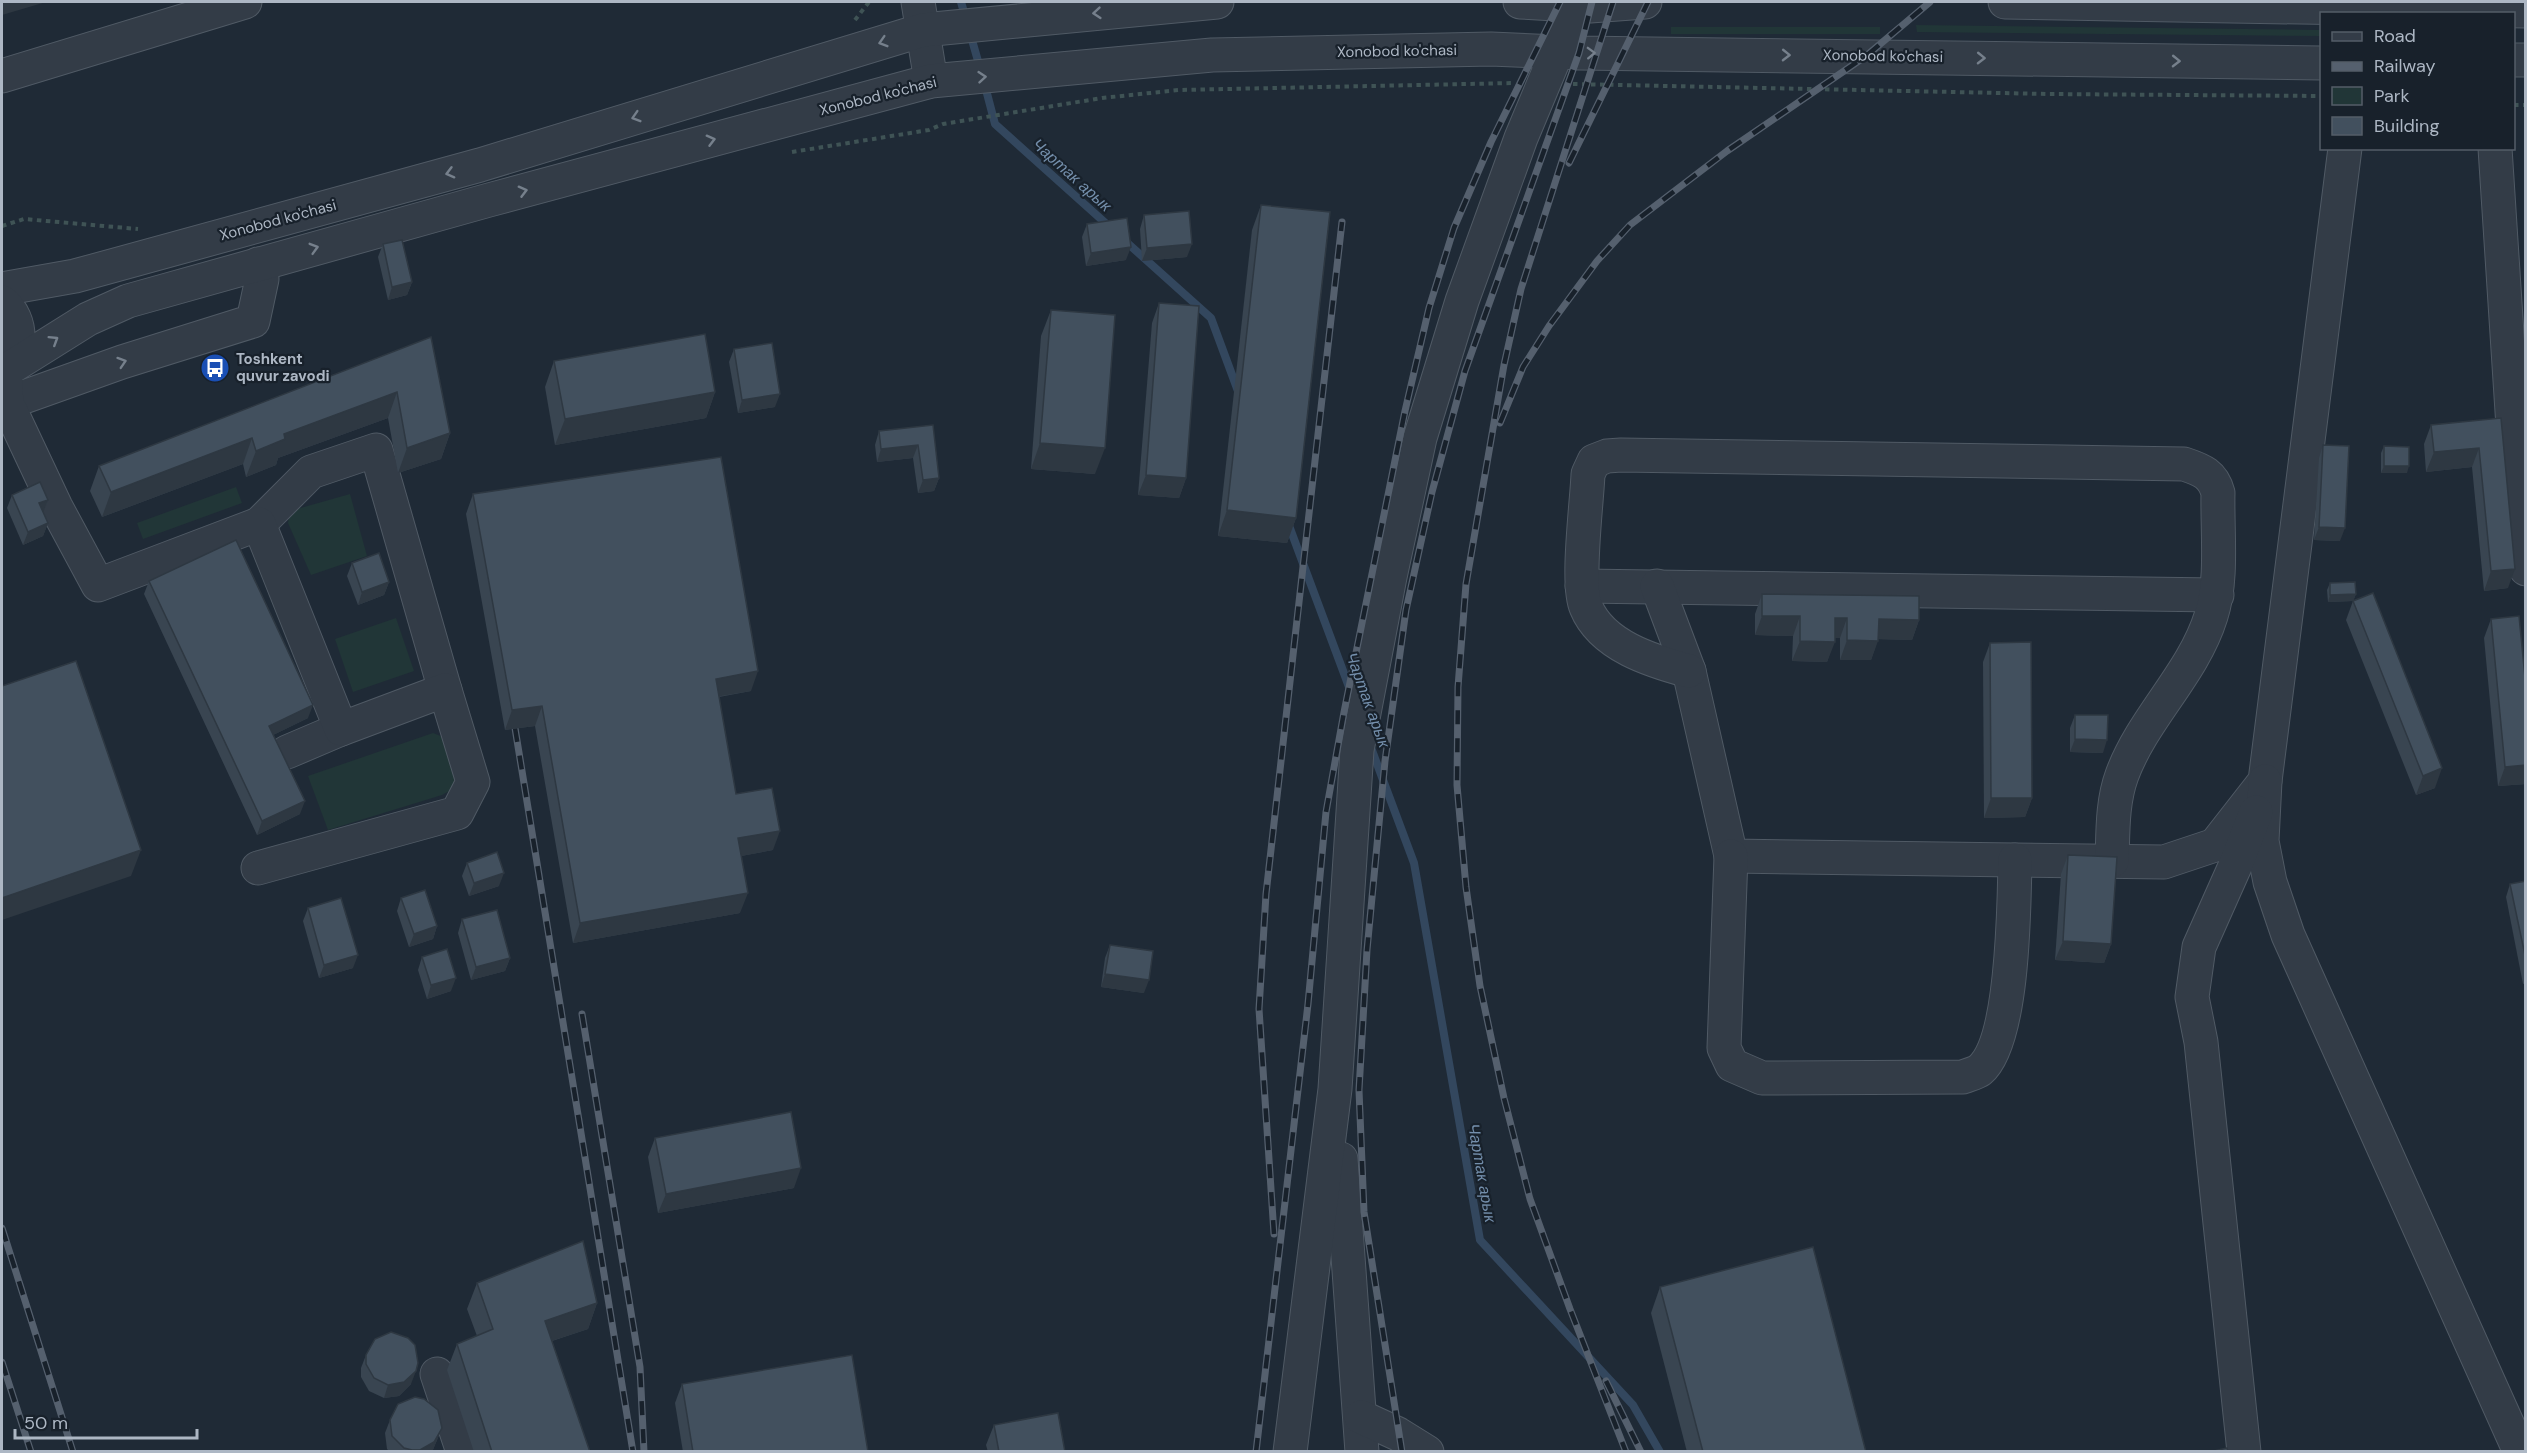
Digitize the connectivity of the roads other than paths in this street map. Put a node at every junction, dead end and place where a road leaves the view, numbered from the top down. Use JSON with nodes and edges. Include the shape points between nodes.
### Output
{"nodes":[{"id":1,"x":245,"y":2,"type":"edge"},
{"id":2,"x":1217,"y":2,"type":"edge"},
{"id":3,"x":1645,"y":2,"type":"edge"},
{"id":4,"x":2005,"y":2,"type":"edge"},
{"id":5,"x":1547,"y":3,"type":"edge"},
{"id":6,"x":2478,"y":9,"type":"edge"},
{"id":7,"x":2526,"y":11,"type":"edge"},
{"id":8,"x":921,"y":16,"type":"edge"},
{"id":9,"x":1557,"y":51,"type":"junction"},
{"id":10,"x":2320,"y":63,"type":"edge"},
{"id":11,"x":2,"y":76,"type":"edge"},
{"id":12,"x":931,"y":81,"type":"junction"},
{"id":13,"x":2345,"y":150,"type":"edge"},
{"id":14,"x":2495,"y":150,"type":"edge"},
{"id":15,"x":480,"y":165,"type":"junction"},
{"id":16,"x":489,"y":200,"type":"junction"},
{"id":17,"x":260,"y":272,"type":"junction"},
{"id":18,"x":75,"y":276,"type":"junction"},
{"id":19,"x":2,"y":289,"type":"edge"},
{"id":20,"x":2,"y":302,"type":"edge"},
{"id":21,"x":88,"y":319,"type":"junction"},
{"id":22,"x":2515,"y":319,"type":"edge"},
{"id":23,"x":4,"y":386,"type":"edge"},
{"id":24,"x":259,"y":524,"type":"junction"},
{"id":25,"x":2526,"y":569,"type":"edge"},
{"id":26,"x":1582,"y":585,"type":"junction"},
{"id":27,"x":1657,"y":586,"type":"junction"},
{"id":28,"x":2217,"y":595,"type":"junction"},
{"id":29,"x":1689,"y":671,"type":"junction"},
{"id":30,"x":445,"y":690,"type":"junction"},
{"id":31,"x":341,"y":729,"type":"junction"},
{"id":32,"x":287,"y":752,"type":"dead end"},
{"id":33,"x":2265,"y":781,"type":"junction"},
{"id":34,"x":1731,"y":856,"type":"junction"},
{"id":35,"x":2015,"y":860,"type":"junction"},
{"id":36,"x":2112,"y":861,"type":"junction"},
{"id":37,"x":258,"y":868,"type":"dead end"},
{"id":38,"x":1335,"y":1089,"type":"junction"},
{"id":39,"x":437,"y":1374,"type":"dead end"},
{"id":40,"x":1361,"y":1417,"type":"junction"},
{"id":41,"x":463,"y":1452,"type":"edge"},
{"id":42,"x":1290,"y":1452,"type":"edge"},
{"id":43,"x":1362,"y":1452,"type":"edge"},
{"id":44,"x":1427,"y":1452,"type":"edge"},
{"id":45,"x":2244,"y":1452,"type":"edge"},
{"id":46,"x":2520,"y":1452,"type":"edge"}],
"edges":[{"from":1,"to":11,"type":"street"},
{"from":2,"to":8,"type":"street","name":"Xonobod ko'chasi","one_way":true},
{"from":3,"to":5,"type":"street","via":[[1590,6]]},
{"from":4,"to":6,"type":"street"},
{"from":5,"to":9,"type":"street"},
{"from":6,"to":7,"type":"street"},
{"from":8,"to":12,"type":"street"},
{"from":8,"to":15,"type":"street","name":"Xonobod ko'chasi","one_way":true},
{"from":9,"to":10,"type":"street","name":"Xonobod ko'chasi","one_way":true},
{"from":12,"to":9,"type":"street","name":"Xonobod ko'chasi","one_way":true,"via":[[1212,55]]},
{"from":9,"to":38,"type":"street","via":[[1462,301],[1420,438],[1390,577],[1357,750]]},
{"from":16,"to":12,"type":"street","name":"Xonobod ko'chasi","one_way":true},
{"from":13,"to":33,"type":"street"},
{"from":14,"to":22,"type":"street"},
{"from":15,"to":16,"type":"street"},
{"from":15,"to":18,"type":"street","name":"Xonobod ko'chasi","one_way":true},
{"from":17,"to":16,"type":"street","name":"Xonobod ko'chasi","one_way":true},
{"from":17,"to":21,"type":"street","name":"Xonobod ko'chasi","via":[[128,301]]},
{"from":23,"to":17,"type":"street","one_way":true,"via":[[122,362],[253,321]]},
{"from":18,"to":19,"type":"street","name":"Xonobod ko'chasi"},
{"from":18,"to":21,"type":"street","via":[[72,301]]},
{"from":20,"to":23,"type":"street","via":[[18,330]]},
{"from":23,"to":21,"type":"street","name":"Xonobod ko'chasi","one_way":true},
{"from":22,"to":25,"type":"street","via":[[2521,551]]},
{"from":23,"to":24,"type":"street","via":[[56,507],[98,585]]},
{"from":24,"to":30,"type":"street","via":[[311,472],[376,450]]},
{"from":24,"to":31,"type":"street"},
{"from":26,"to":27,"type":"street"},
{"from":26,"to":28,"type":"street","via":[[1588,474],[1594,461],[1621,455],[2184,464],[2207,473],[2218,493]]},
{"from":26,"to":29,"type":"street","via":[[1585,607],[1596,624],[1618,644],[1656,662]]},
{"from":27,"to":28,"type":"street"},
{"from":27,"to":29,"type":"street"},
{"from":28,"to":36,"type":"street","via":[[2198,649],[2174,683],[2122,776],[2114,808]]},
{"from":29,"to":34,"type":"street"},
{"from":30,"to":31,"type":"street"},
{"from":30,"to":37,"type":"street","via":[[473,782],[456,813]]},
{"from":31,"to":32,"type":"street"},
{"from":33,"to":36,"type":"street","via":[[2215,845],[2164,862]]},
{"from":33,"to":45,"type":"street","via":[[2252,827],[2199,947],[2192,997],[2202,1054]]},
{"from":33,"to":46,"type":"street","via":[[2262,841],[2270,882],[2288,935]]},
{"from":34,"to":35,"type":"street"},
{"from":34,"to":35,"type":"street","via":[[1725,1048],[1732,1065],[1762,1078],[1963,1077],[1980,1071],[1999,1033],[2009,981]]},
{"from":35,"to":36,"type":"street"},
{"from":38,"to":40,"type":"street"},
{"from":38,"to":42,"type":"street"},
{"from":39,"to":41,"type":"street"},
{"from":40,"to":43,"type":"street"},
{"from":40,"to":44,"type":"street"}]}
